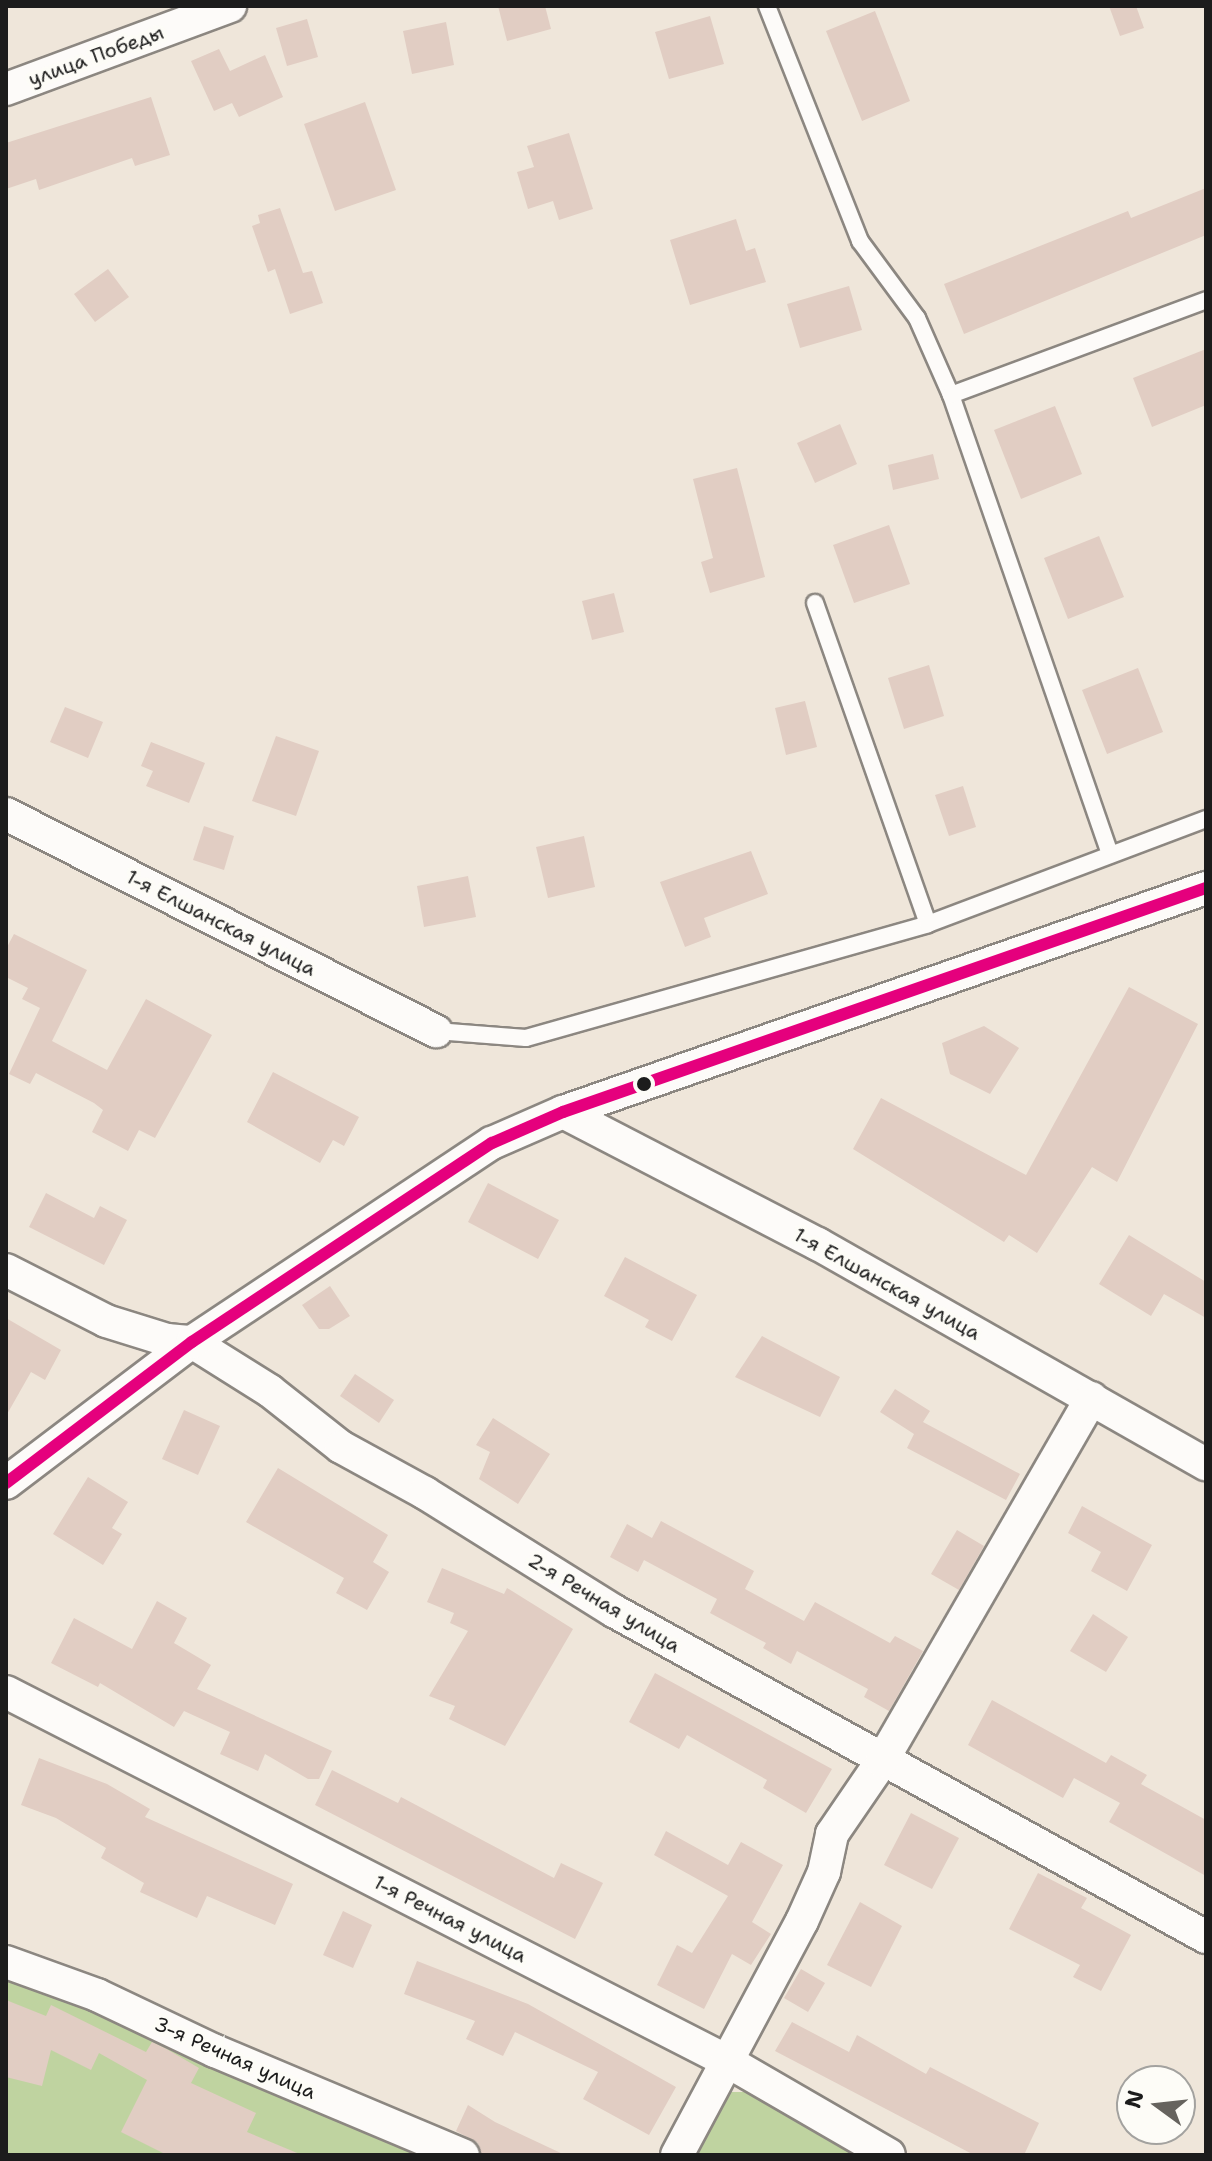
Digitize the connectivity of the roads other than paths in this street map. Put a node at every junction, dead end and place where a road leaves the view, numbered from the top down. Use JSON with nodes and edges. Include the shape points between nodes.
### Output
{"nodes":[{"id":1,"x":230,"y":6,"type":"edge"},
{"id":2,"x":767,"y":6,"type":"edge"},
{"id":3,"x":6,"y":89,"type":"edge"},
{"id":4,"x":1206,"y":300,"type":"edge"},
{"id":5,"x":951,"y":395,"type":"junction"},
{"id":6,"x":815,"y":603,"type":"dead end"},
{"id":7,"x":6,"y":814,"type":"edge"},
{"id":8,"x":1206,"y":819,"type":"edge"},
{"id":9,"x":1109,"y":851,"type":"junction"},
{"id":10,"x":1206,"y":888,"type":"edge"},
{"id":11,"x":928,"y":924,"type":"junction"},
{"id":12,"x":436,"y":1031,"type":"joint"},
{"id":13,"x":563,"y":1112,"type":"junction"},
{"id":14,"x":6,"y":1270,"type":"edge"},
{"id":15,"x":192,"y":1342,"type":"junction"},
{"id":16,"x":1092,"y":1398,"type":"junction"},
{"id":17,"x":1206,"y":1464,"type":"edge"},
{"id":18,"x":6,"y":1483,"type":"edge"},
{"id":19,"x":6,"y":1692,"type":"edge"},
{"id":20,"x":882,"y":1761,"type":"junction"},
{"id":21,"x":1206,"y":1937,"type":"edge"},
{"id":22,"x":6,"y":1962,"type":"edge"},
{"id":23,"x":727,"y":2061,"type":"junction"},
{"id":24,"x":463,"y":2155,"type":"edge"},
{"id":25,"x":677,"y":2155,"type":"edge"},
{"id":26,"x":889,"y":2155,"type":"edge"}],
"edges":[{"from":1,"to":3,"type":"street","name":"улица Победы"},
{"from":2,"to":5,"type":"lane","via":[[860,241],[917,318]]},
{"from":4,"to":5,"type":"lane"},
{"from":5,"to":9,"type":"lane"},
{"from":6,"to":11,"type":"lane"},
{"from":7,"to":12,"type":"street","name":"1-я Елшанская улица"},
{"from":8,"to":9,"type":"lane"},
{"from":9,"to":11,"type":"lane"},
{"from":10,"to":13,"type":"street"},
{"from":11,"to":12,"type":"lane","via":[[526,1038]]},
{"from":13,"to":15,"type":"street","via":[[492,1143]]},
{"from":13,"to":16,"type":"street","name":"1-я Елшанская улица","via":[[818,1244]]},
{"from":14,"to":15,"type":"street","name":"2-я Речная улица","via":[[106,1321]]},
{"from":15,"to":18,"type":"street"},
{"from":15,"to":20,"type":"street","name":"2-я Речная улица","via":[[270,1391],[341,1447],[614,1611]]},
{"from":16,"to":17,"type":"street","name":"1-я Елшанская улица"},
{"from":16,"to":20,"type":"street"},
{"from":19,"to":23,"type":"street","name":"1-я Речная улица"},
{"from":20,"to":21,"type":"street","name":"2-я Речная улица"},
{"from":20,"to":23,"type":"street","via":[[832,1834],[819,1884]]},
{"from":22,"to":24,"type":"street","name":"3-я Речная улица","via":[[97,1995],[215,2051]]},
{"from":23,"to":25,"type":"street"},
{"from":23,"to":26,"type":"street","name":"1-я Речная улица"}]}
